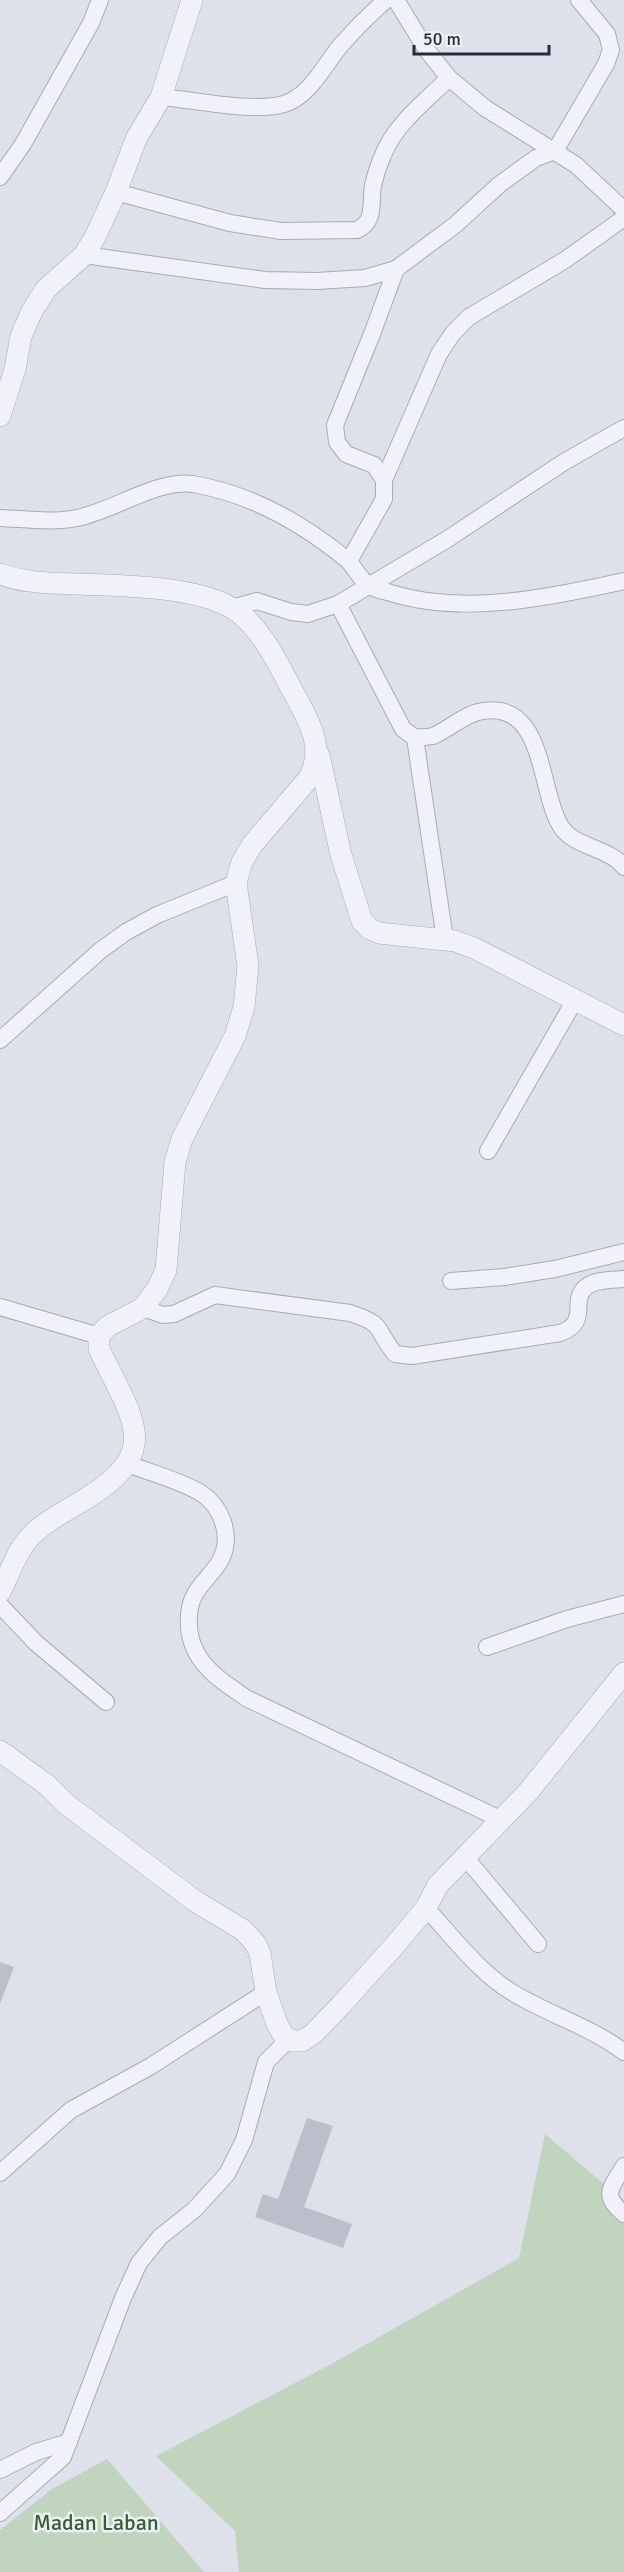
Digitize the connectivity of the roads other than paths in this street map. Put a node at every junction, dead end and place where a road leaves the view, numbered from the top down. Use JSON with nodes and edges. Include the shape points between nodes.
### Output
{"nodes":[{"id":1,"x":100,"y":0,"type":"edge"},
{"id":2,"x":192,"y":0,"type":"edge"},
{"id":3,"x":386,"y":0,"type":"edge"},
{"id":4,"x":396,"y":0,"type":"edge"},
{"id":5,"x":579,"y":0,"type":"edge"},
{"id":6,"x":449,"y":78,"type":"junction"},
{"id":7,"x":161,"y":97,"type":"junction"},
{"id":8,"x":555,"y":151,"type":"junction"},
{"id":9,"x":0,"y":177,"type":"edge"},
{"id":10,"x":116,"y":192,"type":"junction"},
{"id":11,"x":624,"y":210,"type":"edge"},
{"id":12,"x":624,"y":218,"type":"edge"},
{"id":13,"x":84,"y":255,"type":"junction"},
{"id":14,"x":396,"y":269,"type":"junction"},
{"id":15,"x":0,"y":416,"type":"edge"},
{"id":16,"x":624,"y":428,"type":"edge"},
{"id":17,"x":384,"y":480,"type":"junction"},
{"id":18,"x":0,"y":518,"type":"edge"},
{"id":19,"x":349,"y":561,"type":"junction"},
{"id":20,"x":0,"y":574,"type":"edge"},
{"id":21,"x":624,"y":581,"type":"edge"},
{"id":22,"x":368,"y":586,"type":"junction"},
{"id":23,"x":338,"y":604,"type":"junction"},
{"id":24,"x":232,"y":608,"type":"junction"},
{"id":25,"x":415,"y":738,"type":"junction"},
{"id":26,"x":317,"y":746,"type":"junction"},
{"id":27,"x":624,"y":867,"type":"edge"},
{"id":28,"x":236,"y":883,"type":"junction"},
{"id":29,"x":445,"y":939,"type":"junction"},
{"id":30,"x":575,"y":1000,"type":"junction"},
{"id":31,"x":624,"y":1025,"type":"edge"},
{"id":32,"x":0,"y":1040,"type":"edge"},
{"id":33,"x":488,"y":1151,"type":"dead end"},
{"id":34,"x":624,"y":1252,"type":"edge"},
{"id":35,"x":624,"y":1279,"type":"edge"},
{"id":36,"x":451,"y":1281,"type":"dead end"},
{"id":37,"x":0,"y":1307,"type":"edge"},
{"id":38,"x":143,"y":1308,"type":"junction"},
{"id":39,"x":99,"y":1336,"type":"junction"},
{"id":40,"x":128,"y":1464,"type":"junction"},
{"id":41,"x":0,"y":1592,"type":"edge"},
{"id":42,"x":624,"y":1604,"type":"edge"},
{"id":43,"x":0,"y":1605,"type":"edge"},
{"id":44,"x":487,"y":1647,"type":"dead end"},
{"id":45,"x":624,"y":1673,"type":"edge"},
{"id":46,"x":106,"y":1702,"type":"dead end"},
{"id":47,"x":0,"y":1750,"type":"edge"},
{"id":48,"x":502,"y":1820,"type":"junction"},
{"id":49,"x":465,"y":1857,"type":"junction"},
{"id":50,"x":426,"y":1908,"type":"junction"},
{"id":51,"x":538,"y":1944,"type":"dead end"},
{"id":52,"x":266,"y":1992,"type":"junction"},
{"id":53,"x":289,"y":2039,"type":"junction"},
{"id":54,"x":624,"y":2052,"type":"edge"},
{"id":55,"x":624,"y":2166,"type":"edge"},
{"id":56,"x":0,"y":2173,"type":"edge"},
{"id":57,"x":624,"y":2214,"type":"edge"},
{"id":58,"x":69,"y":2442,"type":"junction"},
{"id":59,"x":0,"y":2470,"type":"edge"},
{"id":60,"x":0,"y":2513,"type":"edge"}],
"edges":[{"from":1,"to":9,"type":"street","via":[[29,134]]},
{"from":2,"to":7,"type":"street"},
{"from":3,"to":7,"type":"street","via":[[302,94],[287,104],[264,108]]},
{"from":4,"to":6,"type":"street"},
{"from":5,"to":8,"type":"street","via":[[607,34],[611,50]]},
{"from":6,"to":8,"type":"street","via":[[485,108]]},
{"from":6,"to":10,"type":"street","via":[[405,122],[384,153],[373,186],[371,217],[367,225],[357,230],[281,231],[230,223]]},
{"from":7,"to":10,"type":"street","via":[[136,140]]},
{"from":8,"to":11,"type":"street","via":[[576,165]]},
{"from":8,"to":14,"type":"street","via":[[536,158],[500,184],[455,225]]},
{"from":10,"to":13,"type":"street"},
{"from":12,"to":17,"type":"street","via":[[566,260],[469,317],[453,333],[439,354]]},
{"from":13,"to":14,"type":"street","via":[[265,279],[366,278]]},
{"from":13,"to":15,"type":"street","via":[[46,289],[32,311],[21,336]]},
{"from":14,"to":17,"type":"street","via":[[335,425],[338,442],[346,454],[374,465]]},
{"from":16,"to":22,"type":"street"},
{"from":17,"to":19,"type":"street","via":[[384,499]]},
{"from":18,"to":19,"type":"street","via":[[77,518],[116,506],[151,489],[191,484],[249,500],[304,526]]},
{"from":19,"to":22,"type":"street"},
{"from":20,"to":24,"type":"street","via":[[27,582],[173,590],[210,598]]},
{"from":21,"to":22,"type":"street","via":[[574,593],[461,603],[411,599]]},
{"from":22,"to":23,"type":"street"},
{"from":23,"to":24,"type":"street","via":[[308,614],[257,601]]},
{"from":23,"to":25,"type":"street","via":[[403,729]]},
{"from":24,"to":26,"type":"street","via":[[249,622],[274,658]]},
{"from":25,"to":27,"type":"street","via":[[433,736],[477,712],[500,711],[519,720],[535,744],[560,827],[573,839],[598,849]]},
{"from":25,"to":29,"type":"street"},
{"from":26,"to":28,"type":"street","via":[[314,770],[252,845]]},
{"from":26,"to":29,"type":"street","via":[[336,833],[362,921],[370,929],[391,934]]},
{"from":28,"to":32,"type":"street","via":[[126,932]]},
{"from":28,"to":38,"type":"street","via":[[248,966],[244,1006],[235,1036],[178,1150],[166,1270]]},
{"from":29,"to":30,"type":"street","via":[[474,948]]},
{"from":30,"to":31,"type":"street"},
{"from":30,"to":33,"type":"street"},
{"from":34,"to":36,"type":"street","via":[[555,1269]]},
{"from":35,"to":38,"type":"street","via":[[587,1287],[581,1294],[578,1322],[572,1329],[412,1356],[395,1354],[371,1319],[350,1312],[215,1295],[174,1314],[163,1315]]},
{"from":37,"to":39,"type":"street"},
{"from":38,"to":39,"type":"street","via":[[108,1326]]},
{"from":39,"to":40,"type":"street","via":[[99,1349],[133,1420],[135,1443]]},
{"from":40,"to":41,"type":"street","via":[[109,1483],[37,1530],[25,1543]]},
{"from":40,"to":48,"type":"street","via":[[200,1493],[216,1507],[224,1523],[226,1542],[222,1558],[194,1595],[190,1610],[189,1629],[195,1652],[210,1671],[246,1698]]},
{"from":42,"to":44,"type":"street","via":[[567,1618]]},
{"from":43,"to":46,"type":"street","via":[[36,1643]]},
{"from":45,"to":48,"type":"street"},
{"from":47,"to":52,"type":"street","via":[[195,1901],[243,1930],[260,1953]]},
{"from":48,"to":49,"type":"street"},
{"from":49,"to":50,"type":"street","via":[[438,1885]]},
{"from":49,"to":51,"type":"street"},
{"from":50,"to":53,"type":"street","via":[[313,2034],[302,2041]]},
{"from":50,"to":54,"type":"street","via":[[476,1963],[513,1993]]},
{"from":52,"to":53,"type":"street","via":[[277,2024]]},
{"from":52,"to":56,"type":"street","via":[[151,2066],[71,2110]]},
{"from":53,"to":58,"type":"street","via":[[266,2062],[244,2140],[227,2174],[194,2210],[160,2237],[139,2263]]},
{"from":55,"to":57,"type":"street","via":[[609,2191],[614,2206]]},
{"from":58,"to":59,"type":"street","via":[[36,2452]]},
{"from":58,"to":60,"type":"street","via":[[63,2457]]}]}
